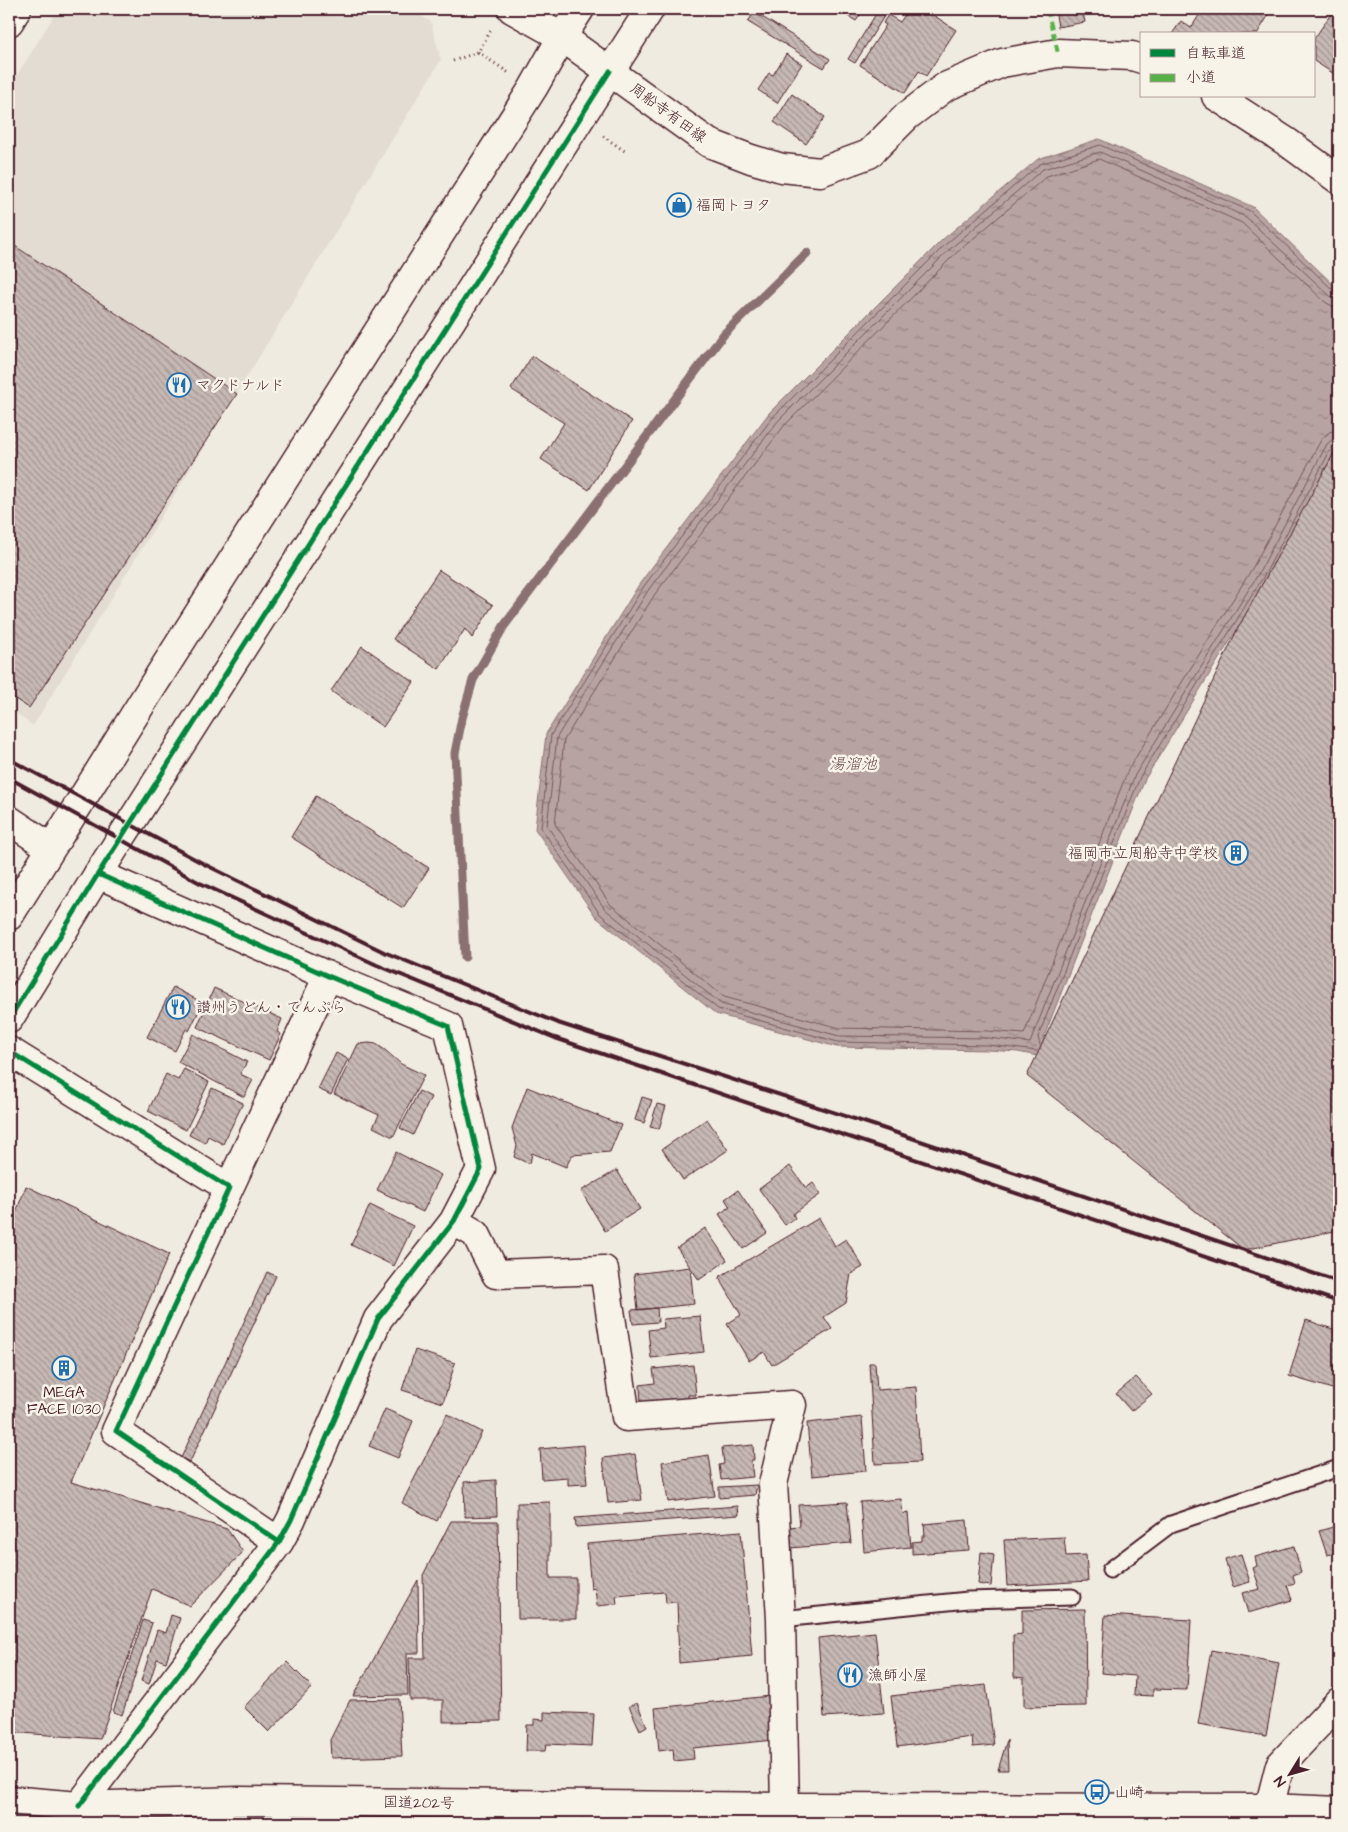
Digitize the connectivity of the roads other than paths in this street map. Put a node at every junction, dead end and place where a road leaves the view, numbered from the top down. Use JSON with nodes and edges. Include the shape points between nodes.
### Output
{"nodes":[{"id":1,"x":17,"y":9,"type":"edge"},
{"id":2,"x":580,"y":9,"type":"edge"},
{"id":3,"x":650,"y":9,"type":"edge"},
{"id":4,"x":504,"y":16,"type":"edge"},
{"id":5,"x":9,"y":22,"type":"edge"},
{"id":6,"x":562,"y":37,"type":"junction"},
{"id":7,"x":1140,"y":59,"type":"edge"},
{"id":8,"x":610,"y":71,"type":"junction"},
{"id":9,"x":1219,"y":98,"type":"edge"},
{"id":10,"x":1338,"y":175,"type":"edge"},
{"id":11,"x":9,"y":820,"type":"edge"},
{"id":12,"x":51,"y":848,"type":"junction"},
{"id":13,"x":98,"y":874,"type":"junction"},
{"id":14,"x":9,"y":916,"type":"edge"},
{"id":15,"x":328,"y":976,"type":"junction"},
{"id":16,"x":9,"y":1019,"type":"edge"},
{"id":17,"x":9,"y":1051,"type":"edge"},
{"id":18,"x":229,"y":1188,"type":"junction"},
{"id":19,"x":454,"y":1221,"type":"junction"},
{"id":20,"x":1339,"y":1468,"type":"edge"},
{"id":21,"x":279,"y":1542,"type":"junction"},
{"id":22,"x":1110,"y":1570,"type":"dead end"},
{"id":23,"x":1072,"y":1597,"type":"dead end"},
{"id":24,"x":781,"y":1619,"type":"junction"},
{"id":25,"x":1339,"y":1702,"type":"edge"},
{"id":26,"x":9,"y":1800,"type":"edge"},
{"id":27,"x":79,"y":1806,"type":"junction"},
{"id":28,"x":785,"y":1807,"type":"junction"},
{"id":29,"x":1269,"y":1808,"type":"junction"},
{"id":30,"x":1339,"y":1811,"type":"edge"},
{"id":31,"x":528,"y":1814,"type":"edge"}],
"edges":[{"from":1,"to":5,"type":"main road"},
{"from":2,"to":6,"type":"main road"},
{"from":3,"to":8,"type":"main road"},
{"from":4,"to":6,"type":"main road","name":"周船寺有田線"},
{"from":6,"to":8,"type":"main road","name":"周船寺有田線"},
{"from":6,"to":12,"type":"main road","via":[[533,88]]},
{"from":7,"to":8,"type":"main road","name":"周船寺有田線","via":[[1132,56],[1058,53],[1002,63],[945,87],[907,116],[869,154],[820,172],[782,168],[709,143]]},
{"from":8,"to":13,"type":"main road"},
{"from":9,"to":10,"type":"main road"},
{"from":11,"to":12,"type":"main road"},
{"from":12,"to":14,"type":"main road"},
{"from":13,"to":15,"type":"main road"},
{"from":13,"to":16,"type":"main road"},
{"from":15,"to":18,"type":"main road"},
{"from":15,"to":19,"type":"main road","via":[[448,1026],[481,1169]]},
{"from":17,"to":18,"type":"main road"},
{"from":18,"to":21,"type":"main road","via":[[116,1431]]},
{"from":19,"to":21,"type":"main road","via":[[378,1319]]},
{"from":19,"to":24,"type":"main road","via":[[476,1234],[496,1274],[604,1270],[626,1417],[792,1405],[773,1484]]},
{"from":20,"to":22,"type":"lane","via":[[1171,1524]]},
{"from":21,"to":27,"type":"main road"},
{"from":23,"to":24,"type":"lane","via":[[968,1600]]},
{"from":24,"to":28,"type":"main road"},
{"from":25,"to":29,"type":"main road","via":[[1280,1765]]},
{"from":26,"to":27,"type":"main road","name":"国道202号"},
{"from":27,"to":31,"type":"main road","name":"国道202号","via":[[239,1801]]},
{"from":28,"to":29,"type":"main road","name":"国道202号"},
{"from":28,"to":31,"type":"main road","name":"国道202号"},
{"from":29,"to":30,"type":"main road","name":"国道202号"}]}
